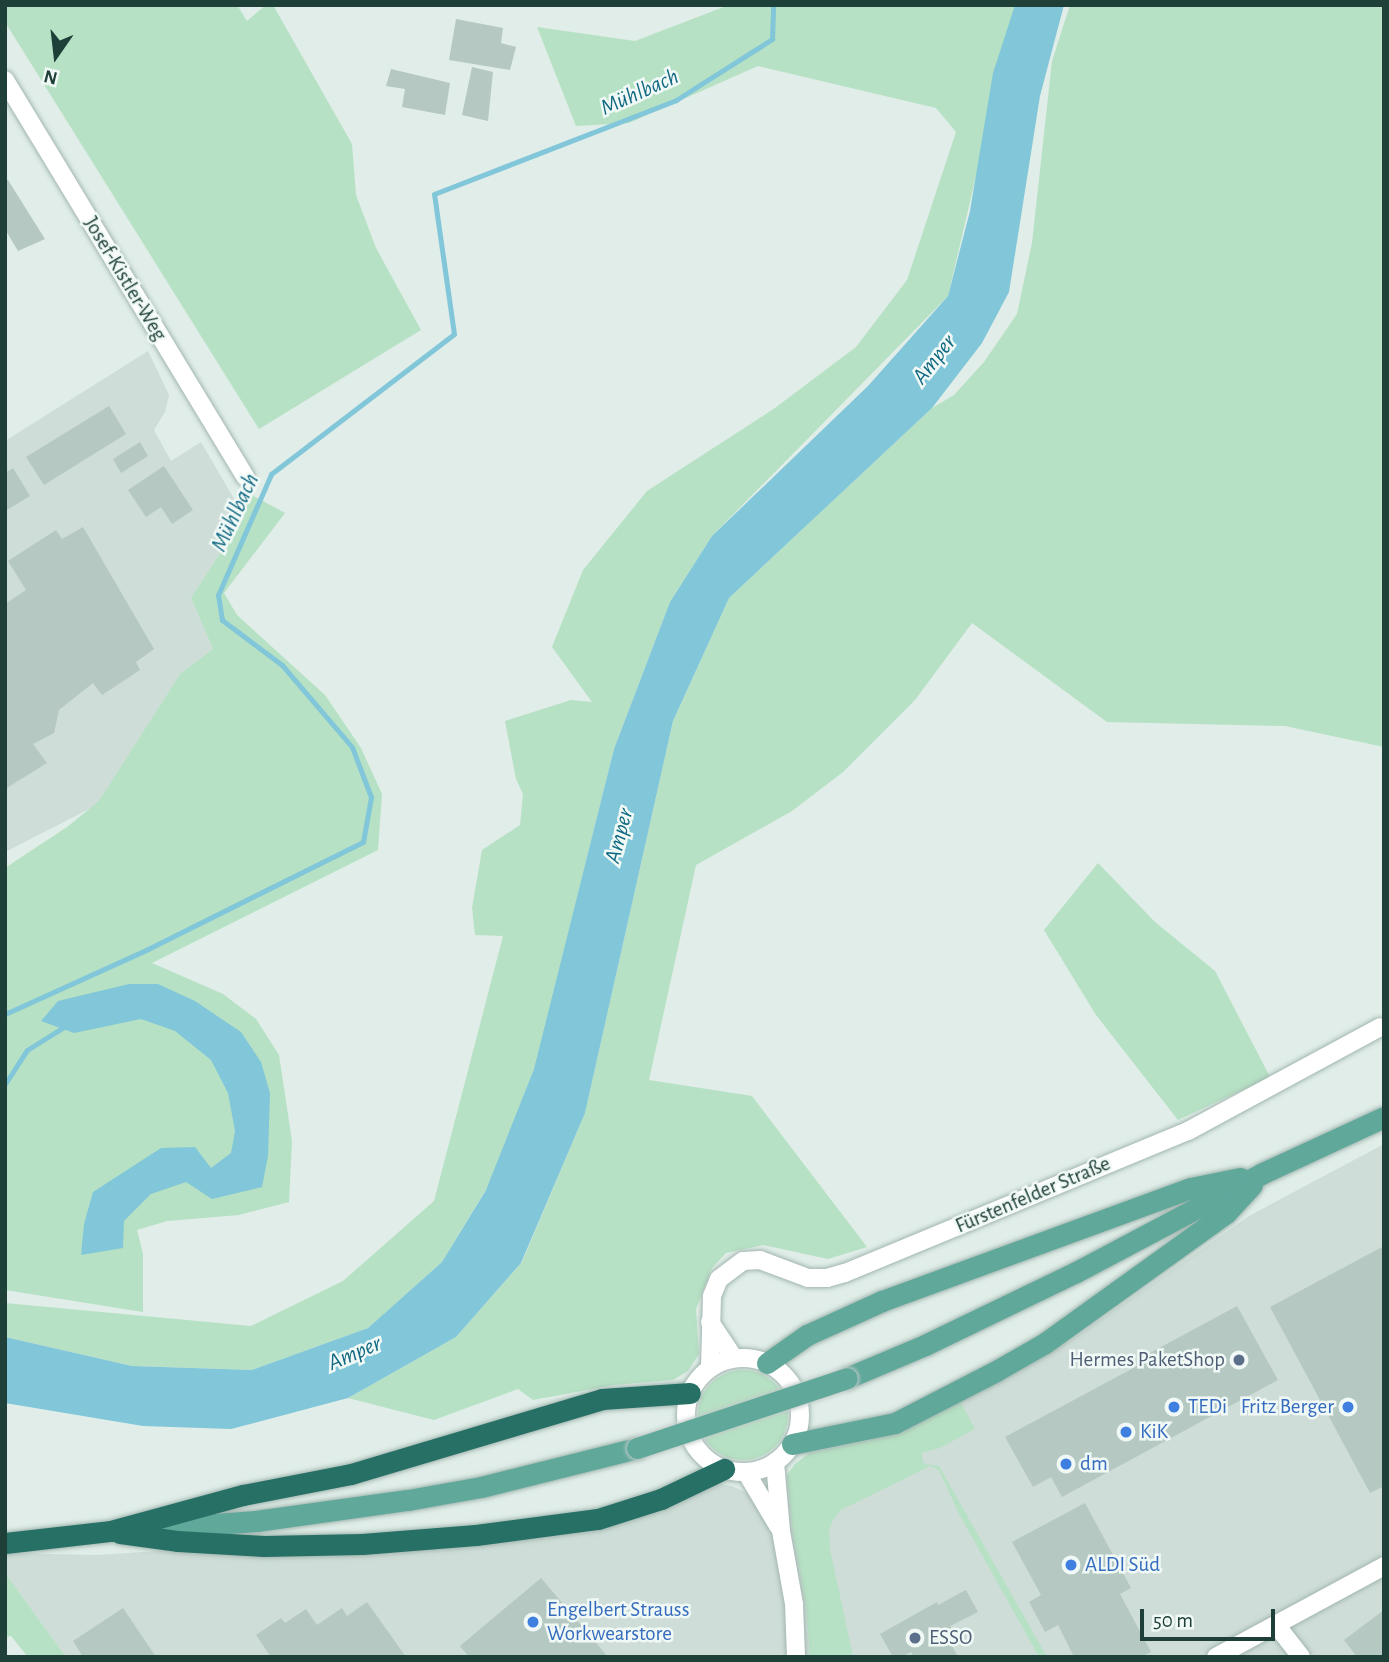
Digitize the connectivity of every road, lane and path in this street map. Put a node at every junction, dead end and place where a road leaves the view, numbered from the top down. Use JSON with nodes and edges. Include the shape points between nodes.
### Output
{"nodes":[{"id":1,"x":5,"y":80,"type":"edge"},
{"id":2,"x":245,"y":477,"type":"dead end"},
{"id":3,"x":1380,"y":1027,"type":"dead end"},
{"id":4,"x":1384,"y":1117,"type":"edge"},
{"id":5,"x":1263,"y":1173,"type":"junction"},
{"id":6,"x":710,"y":1322,"type":"junction"},
{"id":7,"x":734,"y":1358,"type":"junction"},
{"id":8,"x":767,"y":1363,"type":"junction"},
{"id":9,"x":710,"y":1368,"type":"junction"},
{"id":10,"x":690,"y":1393,"type":"junction"},
{"id":11,"x":792,"y":1444,"type":"junction"},
{"id":12,"x":775,"y":1462,"type":"junction"},
{"id":13,"x":724,"y":1469,"type":"junction"},
{"id":14,"x":746,"y":1472,"type":"junction"},
{"id":15,"x":111,"y":1531,"type":"junction"},
{"id":16,"x":781,"y":1531,"type":"junction"},
{"id":17,"x":5,"y":1543,"type":"edge"},
{"id":18,"x":1384,"y":1566,"type":"edge"},
{"id":19,"x":1277,"y":1626,"type":"junction"},
{"id":20,"x":796,"y":1657,"type":"edge"},
{"id":21,"x":1216,"y":1657,"type":"edge"},
{"id":22,"x":1301,"y":1657,"type":"edge"}],
"edges":[{"from":1,"to":2,"type":"street","name":"Josef-Kistler-Weg"},
{"from":3,"to":6,"type":"street","name":"Fürstenfelder Straße","via":[[1188,1130],[845,1273],[808,1278],[760,1260],[743,1261],[719,1279]]},
{"from":4,"to":5,"type":"main road"},
{"from":5,"to":8,"type":"main road","via":[[1191,1188],[882,1301],[807,1335]]},
{"from":5,"to":11,"type":"main road","via":[[1226,1213],[1045,1343],[895,1423]]},
{"from":5,"to":15,"type":"main road","bridge":true,"via":[[925,1345],[847,1378],[637,1448],[408,1500],[256,1521]]},
{"from":6,"to":7,"type":"street"},
{"from":6,"to":9,"type":"street","name":"Fürstenfelder Straße"},
{"from":7,"to":8,"type":"street"},
{"from":7,"to":9,"type":"street"},
{"from":8,"to":11,"type":"street","via":[[783,1373],[800,1407]]},
{"from":9,"to":10,"type":"street"},
{"from":10,"to":13,"type":"street","via":[[687,1429],[707,1460]]},
{"from":10,"to":15,"type":"highway","via":[[602,1399],[351,1474],[243,1495]]},
{"from":11,"to":12,"type":"street"},
{"from":12,"to":14,"type":"street"},
{"from":12,"to":16,"type":"street"},
{"from":13,"to":14,"type":"street"},
{"from":13,"to":15,"type":"highway","via":[[661,1499],[598,1519],[476,1535],[264,1546]]},
{"from":14,"to":16,"type":"street"},
{"from":15,"to":17,"type":"highway"},
{"from":16,"to":20,"type":"street","via":[[794,1604]]},
{"from":18,"to":19,"type":"street"},
{"from":19,"to":21,"type":"street"},
{"from":19,"to":22,"type":"street"}]}
